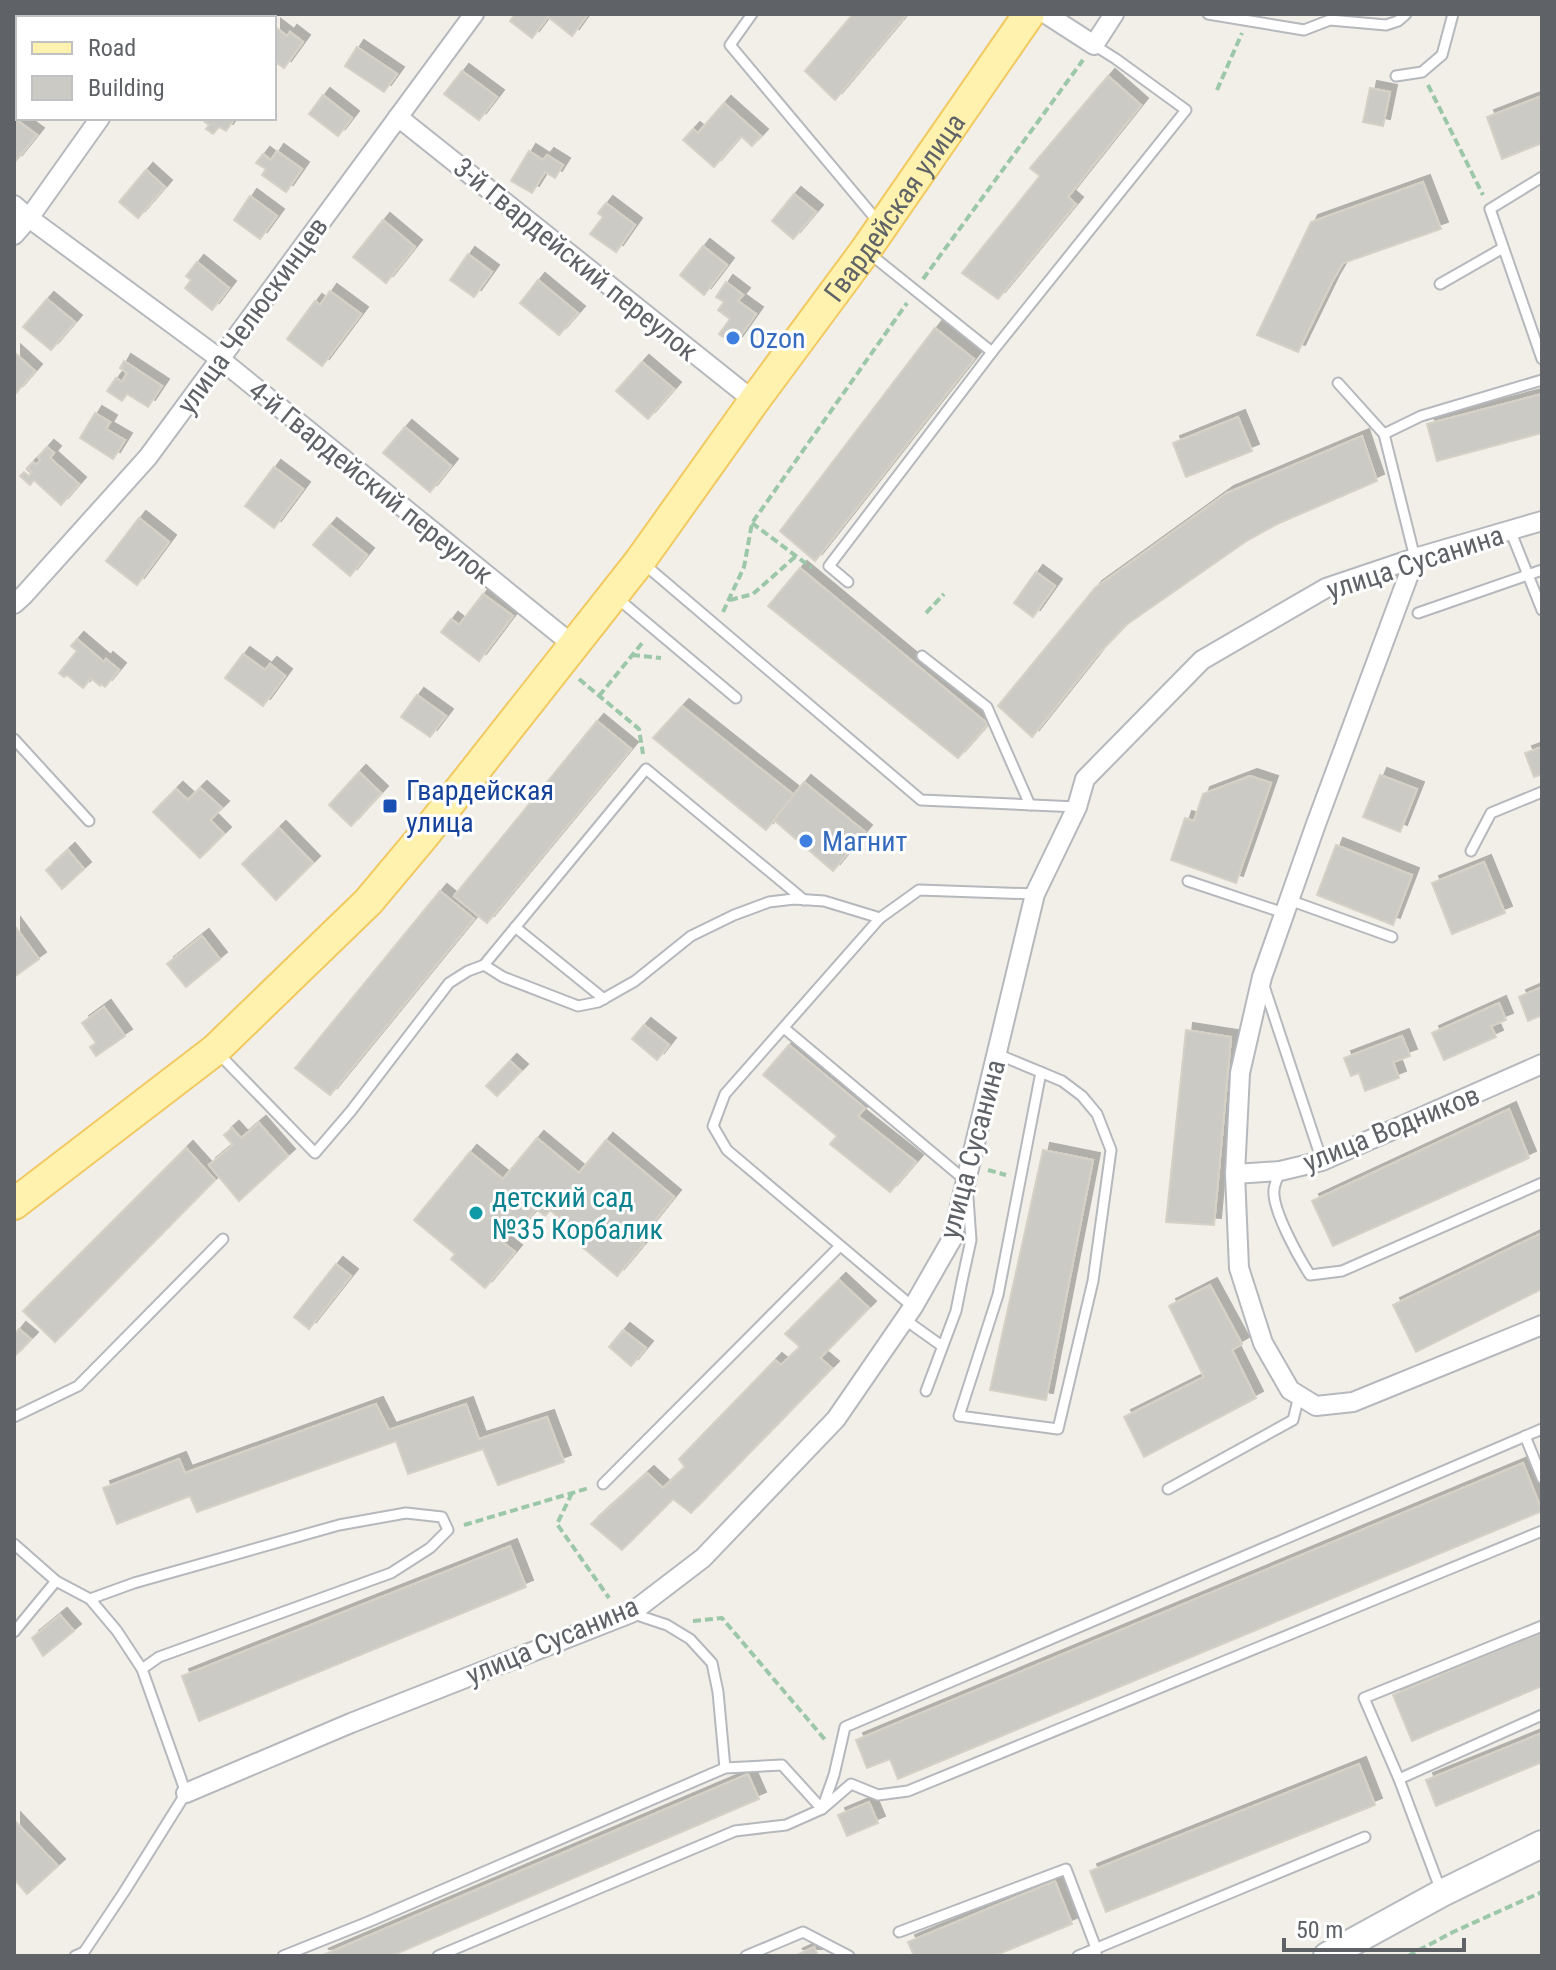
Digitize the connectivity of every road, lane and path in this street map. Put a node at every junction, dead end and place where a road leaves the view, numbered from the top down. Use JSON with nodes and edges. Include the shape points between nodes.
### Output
{"nodes":[{"id":1,"x":474,"y":14,"type":"edge"},
{"id":2,"x":752,"y":14,"type":"edge"},
{"id":3,"x":1029,"y":14,"type":"edge"},
{"id":4,"x":1046,"y":14,"type":"edge"},
{"id":5,"x":1114,"y":14,"type":"edge"},
{"id":6,"x":1208,"y":14,"type":"edge"},
{"id":7,"x":1406,"y":14,"type":"edge"},
{"id":8,"x":1453,"y":14,"type":"edge"},
{"id":9,"x":1247,"y":22,"type":"junction"},
{"id":10,"x":1094,"y":45,"type":"junction"},
{"id":11,"x":1422,"y":72,"type":"junction"},
{"id":12,"x":1396,"y":76,"type":"dead end"},
{"id":13,"x":1217,"y":90,"type":"dead end"},
{"id":14,"x":398,"y":117,"type":"junction"},
{"id":15,"x":99,"y":120,"type":"edge"},
{"id":16,"x":1542,"y":177,"type":"edge"},
{"id":17,"x":14,"y":205,"type":"edge"},
{"id":18,"x":1490,"y":209,"type":"junction"},
{"id":19,"x":29,"y":218,"type":"junction"},
{"id":20,"x":882,"y":226,"type":"junction"},
{"id":21,"x":14,"y":235,"type":"edge"},
{"id":22,"x":1503,"y":248,"type":"junction"},
{"id":23,"x":865,"y":251,"type":"junction"},
{"id":24,"x":1440,"y":284,"type":"dead end"},
{"id":25,"x":915,"y":291,"type":"junction"},
{"id":26,"x":992,"y":352,"type":"junction"},
{"id":27,"x":220,"y":359,"type":"junction"},
{"id":28,"x":1542,"y":359,"type":"edge"},
{"id":29,"x":1542,"y":380,"type":"edge"},
{"id":30,"x":1338,"y":383,"type":"dead end"},
{"id":31,"x":754,"y":401,"type":"junction"},
{"id":32,"x":1384,"y":434,"type":"junction"},
{"id":33,"x":1542,"y":521,"type":"edge"},
{"id":34,"x":752,"y":523,"type":"junction"},
{"id":35,"x":1510,"y":530,"type":"junction"},
{"id":36,"x":796,"y":556,"type":"junction"},
{"id":37,"x":1415,"y":558,"type":"junction"},
{"id":38,"x":640,"y":561,"type":"junction"},
{"id":39,"x":829,"y":566,"type":"junction"},
{"id":40,"x":1542,"y":570,"type":"edge"},
{"id":41,"x":1528,"y":575,"type":"junction"},
{"id":42,"x":848,"y":582,"type":"dead end"},
{"id":43,"x":944,"y":594,"type":"dead end"},
{"id":44,"x":613,"y":595,"type":"junction"},
{"id":45,"x":728,"y":601,"type":"junction"},
{"id":46,"x":14,"y":604,"type":"edge"},
{"id":47,"x":1542,"y":610,"type":"edge"},
{"id":48,"x":926,"y":613,"type":"dead end"},
{"id":49,"x":1418,"y":613,"type":"dead end"},
{"id":50,"x":716,"y":626,"type":"junction"},
{"id":51,"x":654,"y":629,"type":"junction"},
{"id":52,"x":566,"y":654,"type":"junction"},
{"id":53,"x":922,"y":656,"type":"dead end"},
{"id":54,"x":599,"y":696,"type":"junction"},
{"id":55,"x":736,"y":698,"type":"dead end"},
{"id":56,"x":14,"y":739,"type":"edge"},
{"id":57,"x":646,"y":769,"type":"junction"},
{"id":58,"x":1542,"y":792,"type":"edge"},
{"id":59,"x":1030,"y":805,"type":"junction"},
{"id":60,"x":1077,"y":807,"type":"junction"},
{"id":61,"x":89,"y":821,"type":"dead end"},
{"id":62,"x":1471,"y":851,"type":"dead end"},
{"id":63,"x":1188,"y":881,"type":"dead end"},
{"id":64,"x":1035,"y":894,"type":"junction"},
{"id":65,"x":804,"y":900,"type":"junction"},
{"id":66,"x":1287,"y":907,"type":"junction"},
{"id":67,"x":880,"y":918,"type":"junction"},
{"id":68,"x":515,"y":927,"type":"junction"},
{"id":69,"x":1392,"y":937,"type":"dead end"},
{"id":70,"x":484,"y":965,"type":"junction"},
{"id":71,"x":1262,"y":977,"type":"junction"},
{"id":72,"x":604,"y":999,"type":"junction"},
{"id":73,"x":784,"y":1028,"type":"junction"},
{"id":74,"x":215,"y":1050,"type":"junction"},
{"id":75,"x":997,"y":1054,"type":"junction"},
{"id":76,"x":1542,"y":1064,"type":"edge"},
{"id":77,"x":1041,"y":1072,"type":"junction"},
{"id":78,"x":1322,"y":1161,"type":"junction"},
{"id":79,"x":1280,"y":1171,"type":"junction"},
{"id":80,"x":968,"y":1173,"type":"junction"},
{"id":81,"x":1235,"y":1174,"type":"junction"},
{"id":82,"x":1020,"y":1179,"type":"junction"},
{"id":83,"x":1542,"y":1183,"type":"edge"},
{"id":84,"x":14,"y":1204,"type":"edge"},
{"id":85,"x":223,"y":1239,"type":"dead end"},
{"id":86,"x":840,"y":1246,"type":"junction"},
{"id":87,"x":909,"y":1313,"type":"junction"},
{"id":88,"x":1542,"y":1325,"type":"edge"},
{"id":89,"x":942,"y":1346,"type":"junction"},
{"id":90,"x":926,"y":1391,"type":"dead end"},
{"id":91,"x":1299,"y":1396,"type":"junction"},
{"id":92,"x":14,"y":1417,"type":"edge"},
{"id":93,"x":1542,"y":1429,"type":"edge"},
{"id":94,"x":1525,"y":1436,"type":"junction"},
{"id":95,"x":1542,"y":1478,"type":"edge"},
{"id":96,"x":603,"y":1484,"type":"joint"},
{"id":97,"x":1168,"y":1489,"type":"dead end"},
{"id":98,"x":572,"y":1493,"type":"junction"},
{"id":99,"x":448,"y":1530,"type":"junction"},
{"id":100,"x":1542,"y":1531,"type":"edge"},
{"id":101,"x":14,"y":1544,"type":"edge"},
{"id":102,"x":56,"y":1581,"type":"junction"},
{"id":103,"x":90,"y":1599,"type":"junction"},
{"id":104,"x":626,"y":1615,"type":"junction"},
{"id":105,"x":722,"y":1618,"type":"dead end"},
{"id":106,"x":1542,"y":1626,"type":"edge"},
{"id":107,"x":14,"y":1632,"type":"edge"},
{"id":108,"x":142,"y":1669,"type":"junction"},
{"id":109,"x":1542,"y":1715,"type":"edge"},
{"id":110,"x":838,"y":1756,"type":"junction"},
{"id":111,"x":725,"y":1768,"type":"junction"},
{"id":112,"x":1399,"y":1779,"type":"junction"},
{"id":113,"x":186,"y":1793,"type":"junction"},
{"id":114,"x":822,"y":1809,"type":"junction"},
{"id":115,"x":1365,"y":1837,"type":"dead end"},
{"id":116,"x":1542,"y":1844,"type":"edge"},
{"id":117,"x":1542,"y":1892,"type":"edge"},
{"id":118,"x":1442,"y":1893,"type":"junction"},
{"id":119,"x":899,"y":1932,"type":"dead end"},
{"id":120,"x":1096,"y":1952,"type":"edge"},
{"id":121,"x":75,"y":1956,"type":"edge"},
{"id":122,"x":283,"y":1956,"type":"edge"},
{"id":123,"x":438,"y":1956,"type":"edge"},
{"id":124,"x":746,"y":1956,"type":"edge"},
{"id":125,"x":849,"y":1956,"type":"edge"},
{"id":126,"x":1078,"y":1956,"type":"edge"},
{"id":127,"x":1327,"y":1956,"type":"edge"},
{"id":128,"x":1408,"y":1956,"type":"edge"}],
"edges":[{"from":1,"to":14,"type":"street","name":"улица Челюскинцев"},
{"from":2,"to":20,"type":"lane","via":[[730,45]]},
{"from":3,"to":20,"type":"main road","name":"Гвардейская улица"},
{"from":4,"to":10,"type":"street"},
{"from":5,"to":10,"type":"street"},
{"from":6,"to":9,"type":"lane"},
{"from":7,"to":9,"type":"lane","via":[[1386,25],[1330,20],[1304,30]]},
{"from":8,"to":11,"type":"lane","via":[[1442,55]]},
{"from":9,"to":13,"type":"path"},
{"from":10,"to":25,"type":"path"},
{"from":10,"to":26,"type":"lane","via":[[1186,110]]},
{"from":11,"to":12,"type":"lane"},
{"from":11,"to":18,"type":"path"},
{"from":14,"to":27,"type":"street","name":"улица Челюскинцев"},
{"from":14,"to":31,"type":"street","name":"3-й Гвардейский переулок"},
{"from":15,"to":19,"type":"street"},
{"from":16,"to":18,"type":"lane"},
{"from":17,"to":19,"type":"street","name":"4-й Гвардейский переулок"},
{"from":18,"to":22,"type":"lane"},
{"from":19,"to":21,"type":"street"},
{"from":19,"to":27,"type":"street","name":"4-й Гвардейский переулок"},
{"from":20,"to":23,"type":"main road","name":"Гвардейская улица"},
{"from":22,"to":24,"type":"lane"},
{"from":22,"to":28,"type":"lane"},
{"from":23,"to":25,"type":"lane"},
{"from":23,"to":31,"type":"main road","name":"Гвардейская улица"},
{"from":25,"to":26,"type":"lane"},
{"from":25,"to":34,"type":"path"},
{"from":26,"to":39,"type":"lane"},
{"from":27,"to":46,"type":"street","name":"улица Челюскинцев","via":[[148,457]]},
{"from":27,"to":52,"type":"street","name":"4-й Гвардейский переулок"},
{"from":29,"to":32,"type":"lane","via":[[1421,416]]},
{"from":30,"to":32,"type":"lane"},
{"from":31,"to":38,"type":"main road","name":"Гвардейская улица"},
{"from":32,"to":37,"type":"lane"},
{"from":33,"to":35,"type":"street","name":"улица Сусанина"},
{"from":34,"to":36,"type":"path"},
{"from":34,"to":45,"type":"path","via":[[744,567]]},
{"from":35,"to":37,"type":"street","name":"улица Сусанина"},
{"from":35,"to":41,"type":"lane"},
{"from":36,"to":39,"type":"path","via":[[816,571]]},
{"from":36,"to":45,"type":"path","via":[[753,594]]},
{"from":37,"to":60,"type":"street","name":"улица Сусанина","via":[[1326,588],[1202,660],[1085,779]]},
{"from":37,"to":66,"type":"street"},
{"from":38,"to":44,"type":"main road","name":"Гвардейская улица"},
{"from":38,"to":50,"type":"lane"},
{"from":39,"to":42,"type":"lane"},
{"from":40,"to":41,"type":"lane"},
{"from":41,"to":47,"type":"lane"},
{"from":41,"to":49,"type":"lane"},
{"from":43,"to":48,"type":"path"},
{"from":44,"to":51,"type":"lane"},
{"from":44,"to":52,"type":"main road","name":"Гвардейская улица"},
{"from":45,"to":50,"type":"path"},
{"from":50,"to":59,"type":"lane","via":[[921,800]]},
{"from":51,"to":54,"type":"path"},
{"from":51,"to":55,"type":"lane"},
{"from":52,"to":54,"type":"path"},
{"from":52,"to":74,"type":"main road","name":"Гвардейская улица","via":[[368,902]]},
{"from":53,"to":59,"type":"lane","via":[[987,707]]},
{"from":54,"to":57,"type":"path","via":[[639,729]]},
{"from":56,"to":61,"type":"lane"},
{"from":57,"to":65,"type":"lane"},
{"from":57,"to":68,"type":"lane"},
{"from":58,"to":62,"type":"lane","via":[[1491,813]]},
{"from":59,"to":60,"type":"lane"},
{"from":60,"to":64,"type":"street","name":"улица Сусанина"},
{"from":63,"to":66,"type":"lane"},
{"from":64,"to":67,"type":"lane","via":[[919,890]]},
{"from":64,"to":75,"type":"street","name":"улица Сусанина"},
{"from":65,"to":67,"type":"lane"},
{"from":65,"to":72,"type":"lane","via":[[769,902],[691,936]]},
{"from":66,"to":69,"type":"lane"},
{"from":66,"to":71,"type":"street"},
{"from":67,"to":73,"type":"lane"},
{"from":68,"to":70,"type":"lane"},
{"from":68,"to":72,"type":"lane"},
{"from":70,"to":72,"type":"lane","via":[[578,1006]]},
{"from":70,"to":74,"type":"lane","via":[[449,983],[315,1153]]},
{"from":71,"to":78,"type":"lane"},
{"from":71,"to":81,"type":"street","via":[[1240,1073]]},
{"from":73,"to":80,"type":"lane"},
{"from":73,"to":86,"type":"lane","via":[[725,1094],[713,1126],[727,1150]]},
{"from":74,"to":84,"type":"main road","name":"Гвардейская улица"},
{"from":75,"to":77,"type":"lane"},
{"from":75,"to":80,"type":"street","name":"улица Сусанина"},
{"from":76,"to":78,"type":"street","name":"улица Водников"},
{"from":77,"to":82,"type":"lane"},
{"from":77,"to":82,"type":"lane","via":[[1082,1096],[1097,1114],[1111,1150],[1093,1281],[1058,1429],[959,1416],[998,1295]]},
{"from":78,"to":79,"type":"street","name":"улица Водников"},
{"from":79,"to":81,"type":"street","name":"улица Водников"},
{"from":79,"to":83,"type":"lane","via":[[1273,1191],[1276,1206],[1310,1275],[1342,1271]]},
{"from":80,"to":82,"type":"path"},
{"from":80,"to":87,"type":"street","name":"улица Сусанина","via":[[952,1239]]},
{"from":80,"to":89,"type":"lane","via":[[971,1240],[956,1311]]},
{"from":81,"to":91,"type":"street","via":[[1239,1268],[1263,1343],[1290,1390]]},
{"from":85,"to":92,"type":"lane","via":[[78,1386]]},
{"from":86,"to":87,"type":"lane"},
{"from":86,"to":96,"type":"lane"},
{"from":87,"to":89,"type":"lane"},
{"from":87,"to":104,"type":"street","name":"улица Сусанина","via":[[836,1419],[703,1558]]},
{"from":88,"to":91,"type":"street","via":[[1353,1402],[1316,1406]]},
{"from":89,"to":90,"type":"lane"},
{"from":91,"to":97,"type":"lane","via":[[1293,1420]]},
{"from":93,"to":94,"type":"lane"},
{"from":94,"to":95,"type":"lane"},
{"from":94,"to":110,"type":"lane","via":[[845,1727]]},
{"from":96,"to":98,"type":"path"},
{"from":98,"to":99,"type":"path"},
{"from":98,"to":104,"type":"path","via":[[557,1524]]},
{"from":99,"to":103,"type":"lane","via":[[442,1517],[406,1513],[339,1525]]},
{"from":99,"to":108,"type":"lane","via":[[391,1573],[159,1657]]},
{"from":100,"to":114,"type":"lane","via":[[908,1791],[878,1795],[851,1784]]},
{"from":101,"to":102,"type":"lane"},
{"from":102,"to":103,"type":"lane"},
{"from":102,"to":107,"type":"lane"},
{"from":103,"to":108,"type":"lane"},
{"from":104,"to":111,"type":"lane","via":[[667,1625],[690,1639],[712,1663]]},
{"from":104,"to":113,"type":"street","name":"улица Сусанина"},
{"from":105,"to":110,"type":"path"},
{"from":106,"to":112,"type":"lane","via":[[1364,1698]]},
{"from":108,"to":113,"type":"lane"},
{"from":109,"to":112,"type":"lane"},
{"from":110,"to":114,"type":"lane"},
{"from":111,"to":114,"type":"lane","via":[[782,1765]]},
{"from":111,"to":122,"type":"lane"},
{"from":112,"to":118,"type":"lane"},
{"from":113,"to":121,"type":"lane","via":[[84,1952]]},
{"from":114,"to":123,"type":"lane","via":[[786,1825],[735,1831]]},
{"from":115,"to":120,"type":"lane"},
{"from":116,"to":118,"type":"street"},
{"from":117,"to":128,"type":"path"},
{"from":118,"to":127,"type":"street"},
{"from":119,"to":120,"type":"lane","via":[[1066,1869]]},
{"from":120,"to":126,"type":"lane"},
{"from":124,"to":125,"type":"lane","via":[[803,1932]]}]}
